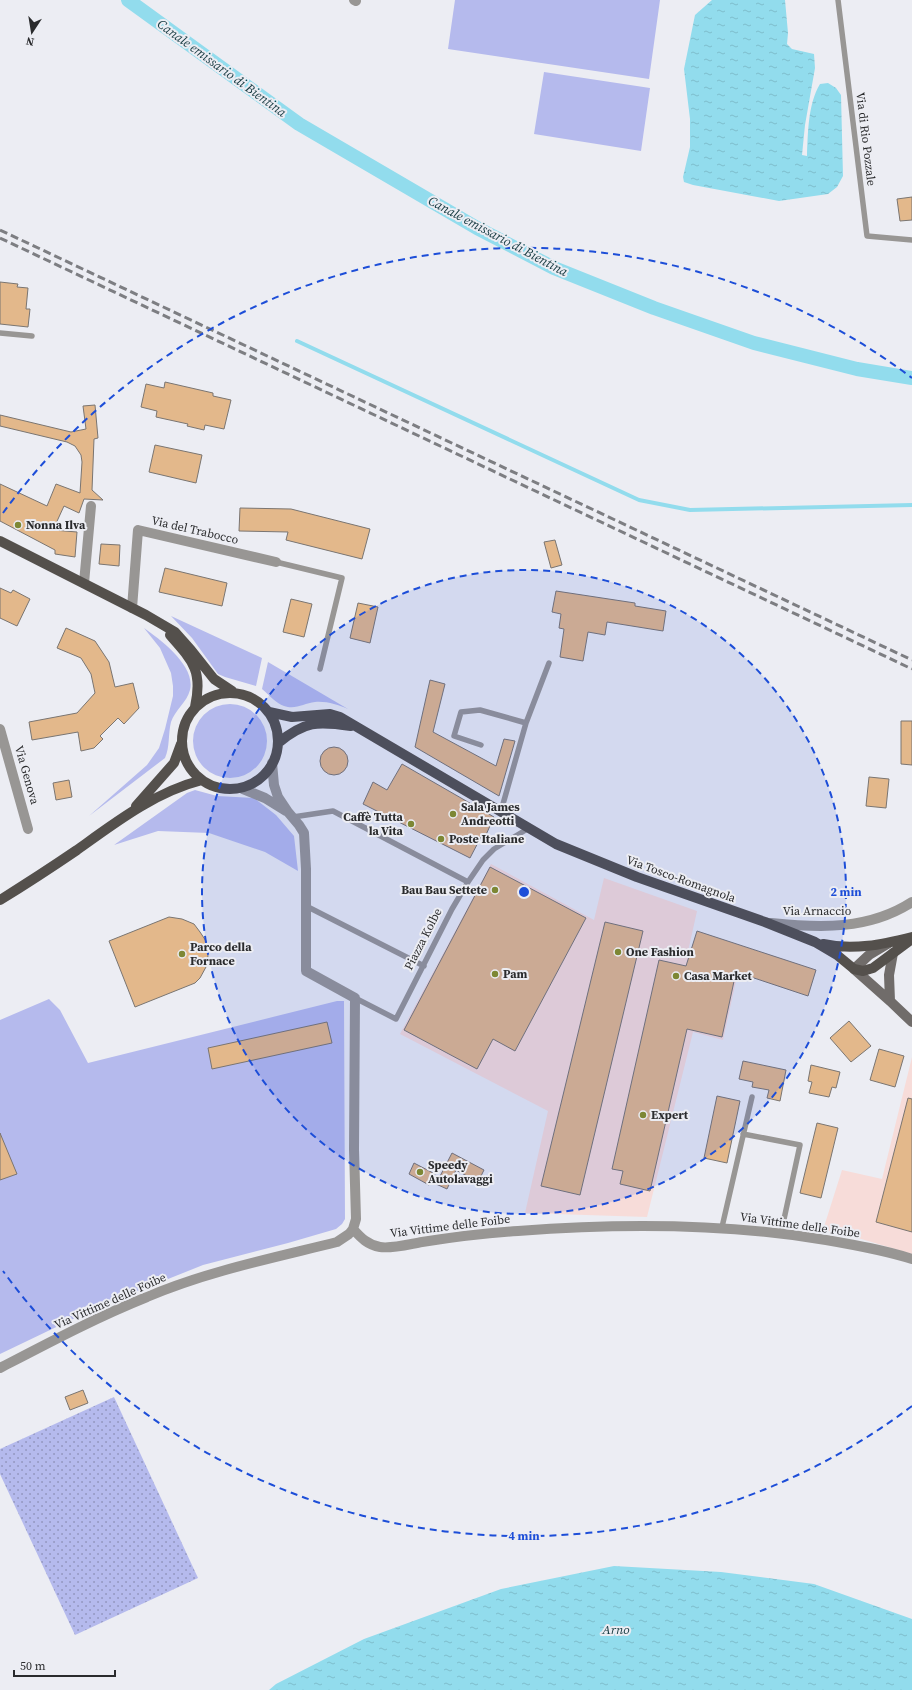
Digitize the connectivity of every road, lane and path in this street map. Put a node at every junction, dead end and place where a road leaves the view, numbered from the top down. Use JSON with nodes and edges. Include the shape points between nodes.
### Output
{"nodes":[{"id":1,"x":838,"y":0,"type":"edge"},
{"id":2,"x":912,"y":240,"type":"edge"},
{"id":3,"x":0,"y":333,"type":"edge"},
{"id":4,"x":32,"y":336,"type":"dead end"},
{"id":5,"x":92,"y":506,"type":"dead end"},
{"id":6,"x":1,"y":543,"type":"edge"},
{"id":7,"x":276,"y":562,"type":"joint"},
{"id":8,"x":84,"y":583,"type":"junction"},
{"id":9,"x":132,"y":608,"type":"junction"},
{"id":10,"x":158,"y":623,"type":"junction"},
{"id":11,"x":549,"y":663,"type":"dead end"},
{"id":12,"x":320,"y":668,"type":"dead end"},
{"id":13,"x":234,"y":692,"type":"junction"},
{"id":14,"x":195,"y":708,"type":"junction"},
{"id":15,"x":269,"y":712,"type":"junction"},
{"id":16,"x":526,"y":723,"type":"junction"},
{"id":17,"x":357,"y":726,"type":"junction"},
{"id":18,"x":0,"y":729,"type":"edge"},
{"id":19,"x":182,"y":740,"type":"junction"},
{"id":20,"x":278,"y":744,"type":"junction"},
{"id":21,"x":481,"y":745,"type":"dead end"},
{"id":22,"x":272,"y":763,"type":"junction"},
{"id":23,"x":202,"y":780,"type":"junction"},
{"id":24,"x":243,"y":789,"type":"junction"},
{"id":25,"x":132,"y":810,"type":"junction"},
{"id":26,"x":501,"y":812,"type":"junction"},
{"id":27,"x":290,"y":815,"type":"junction"},
{"id":28,"x":529,"y":828,"type":"junction"},
{"id":29,"x":28,"y":829,"type":"dead end"},
{"id":30,"x":468,"y":882,"type":"junction"},
{"id":31,"x":0,"y":900,"type":"edge"},
{"id":32,"x":912,"y":902,"type":"edge"},
{"id":33,"x":306,"y":906,"type":"junction"},
{"id":34,"x":765,"y":922,"type":"junction"},
{"id":35,"x":912,"y":938,"type":"edge"},
{"id":36,"x":815,"y":942,"type":"junction"},
{"id":37,"x":890,"y":942,"type":"junction"},
{"id":38,"x":893,"y":953,"type":"junction"},
{"id":39,"x":424,"y":966,"type":"junction"},
{"id":40,"x":854,"y":969,"type":"junction"},
{"id":41,"x":354,"y":998,"type":"junction"},
{"id":42,"x":890,"y":1000,"type":"junction"},
{"id":43,"x":912,"y":1022,"type":"edge"},
{"id":44,"x":752,"y":1097,"type":"dead end"},
{"id":45,"x":743,"y":1134,"type":"junction"},
{"id":46,"x":722,"y":1227,"type":"junction"},
{"id":47,"x":353,"y":1229,"type":"junction"},
{"id":48,"x":781,"y":1232,"type":"junction"},
{"id":49,"x":912,"y":1259,"type":"edge"},
{"id":50,"x":0,"y":1368,"type":"edge"}],
"edges":[{"from":1,"to":2,"type":"lane","name":"Via di Rio Pozzale","via":[[867,236]]},
{"from":3,"to":4,"type":"lane"},
{"from":5,"to":8,"type":"street"},
{"from":6,"to":8,"type":"main road"},
{"from":7,"to":9,"type":"street","name":"Via del Trabocco","via":[[138,530]]},
{"from":7,"to":12,"type":"lane","via":[[342,578]]},
{"from":8,"to":9,"type":"main road"},
{"from":9,"to":10,"type":"main road"},
{"from":10,"to":13,"type":"main road","via":[[175,632],[214,679]]},
{"from":10,"to":14,"type":"main road","via":[[175,641],[196,671],[199,683]]},
{"from":11,"to":16,"type":"lane"},
{"from":13,"to":14,"type":"main road","via":[[214,694]]},
{"from":13,"to":15,"type":"main road","via":[[256,700]]},
{"from":14,"to":19,"type":"main road","via":[[185,724]]},
{"from":15,"to":17,"type":"main road","name":"Via Tosco-Romagnola","via":[[292,717],[330,714]]},
{"from":15,"to":20,"type":"main road","via":[[275,723]]},
{"from":16,"to":21,"type":"lane","via":[[480,710],[460,712],[454,736]]},
{"from":16,"to":26,"type":"lane"},
{"from":17,"to":20,"type":"main road","via":[[329,722],[311,724],[296,729]]},
{"from":17,"to":26,"type":"main road","name":"Via Tosco-Romagnola"},
{"from":18,"to":29,"type":"street","name":"Via Genova"},
{"from":19,"to":23,"type":"main road","via":[[185,758],[194,773]]},
{"from":19,"to":25,"type":"main road","via":[[174,763]]},
{"from":20,"to":22,"type":"main road"},
{"from":22,"to":24,"type":"main road","via":[[261,779]]},
{"from":22,"to":27,"type":"street","name":"Piazza Kolbe","via":[[278,797]]},
{"from":23,"to":24,"type":"main road","via":[[220,788]]},
{"from":23,"to":25,"type":"main road"},
{"from":24,"to":27,"type":"street","name":"Piazza Kolbe","via":[[265,798]]},
{"from":25,"to":31,"type":"main road"},
{"from":26,"to":28,"type":"main road","name":"Via Tosco-Romagnola"},
{"from":27,"to":30,"type":"lane","via":[[333,811]]},
{"from":27,"to":33,"type":"street","name":"Piazza Kolbe","via":[[304,833]]},
{"from":28,"to":30,"type":"lane","name":"Piazza Kolbe","via":[[488,854]]},
{"from":28,"to":34,"type":"main road","name":"Via Tosco-Romagnola","via":[[556,844],[608,866]]},
{"from":30,"to":39,"type":"lane","name":"Piazza Kolbe"},
{"from":32,"to":34,"type":"street","name":"Via Arnaccio","via":[[889,915],[855,924],[816,926]]},
{"from":33,"to":39,"type":"lane"},
{"from":33,"to":41,"type":"street","name":"Piazza Kolbe","via":[[306,971]]},
{"from":34,"to":36,"type":"main road","name":"Via Tosco-Romagnola"},
{"from":35,"to":37,"type":"main road"},
{"from":35,"to":38,"type":"main road"},
{"from":36,"to":37,"type":"main road","via":[[852,947]]},
{"from":36,"to":40,"type":"main road","name":"Via Tosco-Romagnola"},
{"from":37,"to":40,"type":"main road","via":[[869,955]]},
{"from":38,"to":40,"type":"main road","via":[[868,970]]},
{"from":38,"to":42,"type":"main road","via":[[889,975]]},
{"from":39,"to":41,"type":"lane","name":"Piazza Kolbe","via":[[396,1019]]},
{"from":40,"to":42,"type":"main road","name":"Via Tosco-Romagnola"},
{"from":41,"to":47,"type":"street","via":[[356,1212]]},
{"from":42,"to":43,"type":"main road","name":"Via Tosco-Romagnola"},
{"from":44,"to":45,"type":"lane"},
{"from":45,"to":46,"type":"lane"},
{"from":45,"to":48,"type":"lane","via":[[800,1145]]},
{"from":46,"to":47,"type":"street","name":"Via Vittime delle Foibe","via":[[570,1227],[482,1233],[381,1247],[364,1241]]},
{"from":46,"to":48,"type":"street","name":"Via Vittime delle Foibe"},
{"from":47,"to":50,"type":"street","name":"Via Vittime delle Foibe","via":[[337,1242],[224,1271],[148,1296],[108,1313]]},
{"from":48,"to":49,"type":"street","name":"Via Vittime delle Foibe"}]}
